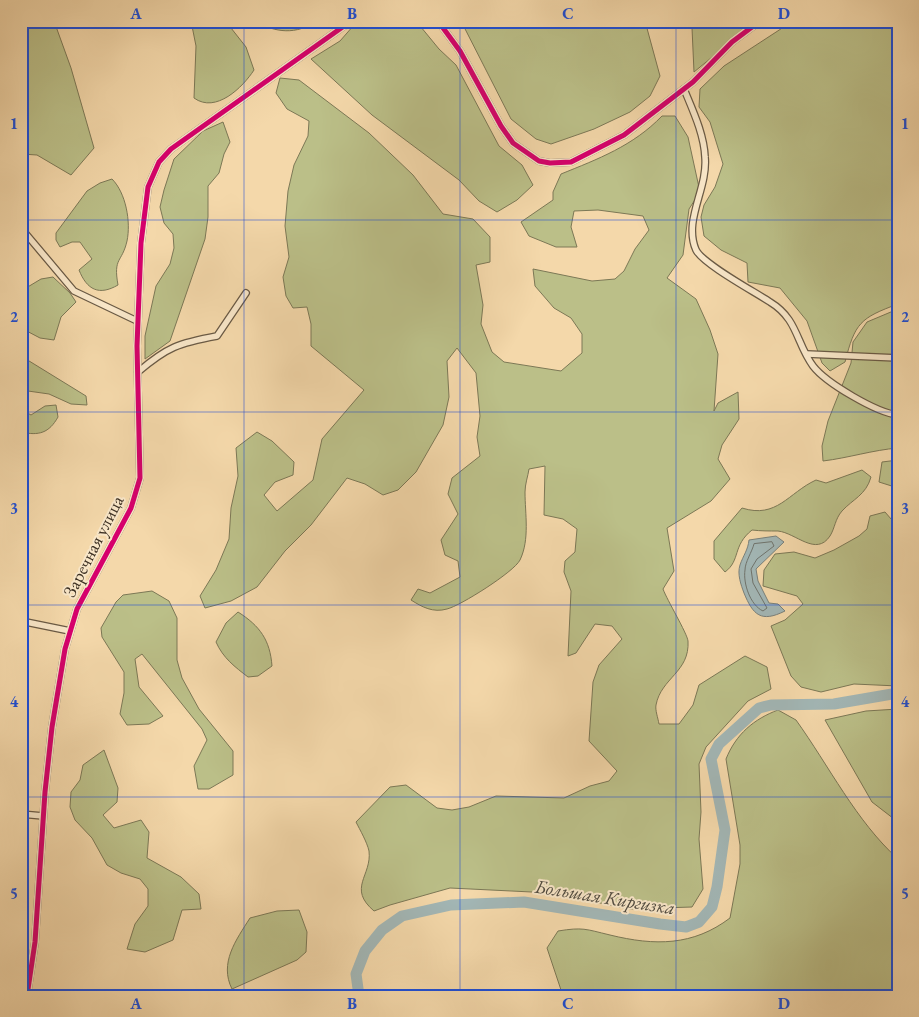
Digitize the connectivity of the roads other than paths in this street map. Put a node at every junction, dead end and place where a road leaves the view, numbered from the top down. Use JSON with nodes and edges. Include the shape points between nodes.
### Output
{"nodes":[{"id":1,"x":351,"y":21,"type":"edge"},
{"id":2,"x":438,"y":21,"type":"edge"},
{"id":3,"x":760,"y":21,"type":"edge"},
{"id":4,"x":684,"y":89,"type":"junction"},
{"id":5,"x":21,"y":228,"type":"edge"},
{"id":6,"x":246,"y":293,"type":"dead end"},
{"id":7,"x":137,"y":321,"type":"junction"},
{"id":8,"x":807,"y":354,"type":"junction"},
{"id":9,"x":898,"y":358,"type":"edge"},
{"id":10,"x":138,"y":372,"type":"junction"},
{"id":11,"x":898,"y":414,"type":"edge"},
{"id":12,"x":21,"y":621,"type":"edge"},
{"id":13,"x":70,"y":631,"type":"junction"},
{"id":14,"x":21,"y":814,"type":"edge"},
{"id":15,"x":43,"y":816,"type":"junction"},
{"id":16,"x":27,"y":996,"type":"edge"}],
"edges":[{"from":1,"to":7,"type":"street","name":"Заречная улица","via":[[171,149],[159,162],[148,187]]},
{"from":2,"to":4,"type":"street","via":[[460,51],[509,137],[526,154],[539,161],[571,162],[624,135]]},
{"from":3,"to":4,"type":"street","via":[[732,42]]},
{"from":4,"to":8,"type":"street","via":[[705,157],[704,179],[693,221],[692,237],[697,252],[740,285],[788,315]]},
{"from":5,"to":7,"type":"street","via":[[74,291]]},
{"from":6,"to":10,"type":"street","via":[[217,336],[181,343],[160,353]]},
{"from":7,"to":10,"type":"street","name":"Заречная улица"},
{"from":8,"to":9,"type":"street"},
{"from":8,"to":11,"type":"street","via":[[814,367],[832,382],[870,406]]},
{"from":10,"to":13,"type":"street","name":"Заречная улица","via":[[140,478],[131,508],[77,609]]},
{"from":12,"to":13,"type":"street"},
{"from":13,"to":15,"type":"street","name":"Заречная улица","via":[[52,727]]},
{"from":14,"to":15,"type":"street"},
{"from":15,"to":16,"type":"street","name":"Заречная улица","via":[[35,942]]}]}
